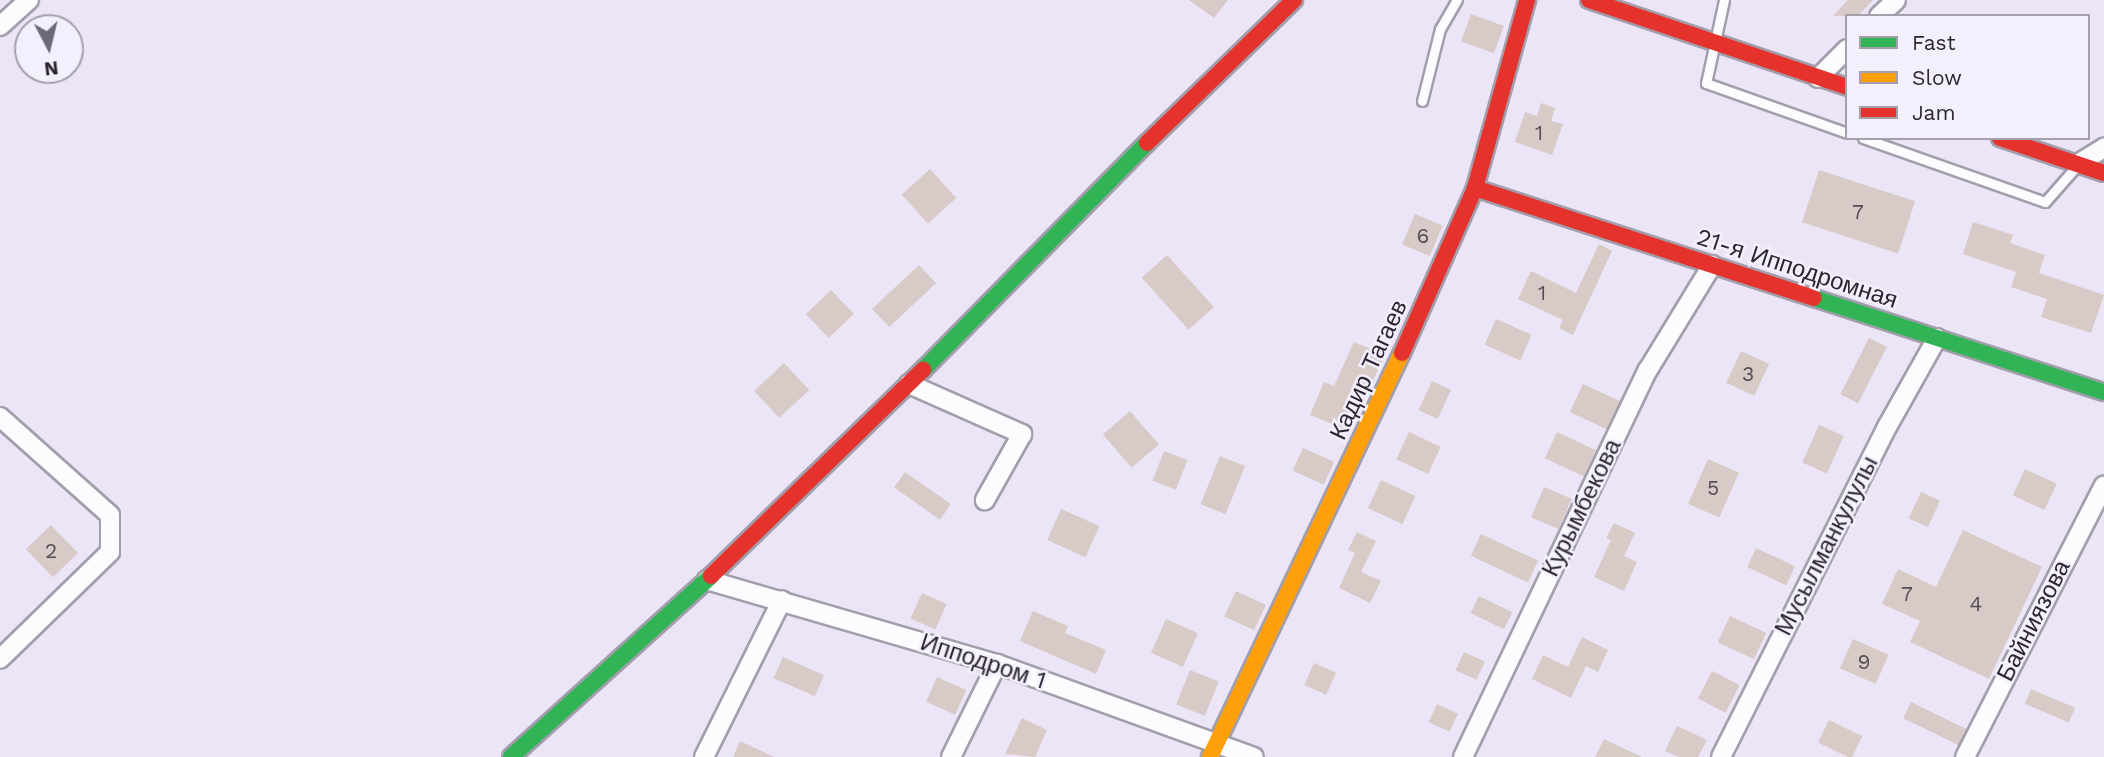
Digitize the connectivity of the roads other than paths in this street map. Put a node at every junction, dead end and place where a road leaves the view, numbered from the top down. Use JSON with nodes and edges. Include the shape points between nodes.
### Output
{"nodes":[{"id":1,"x":29,"y":0,"type":"edge"},
{"id":2,"x":1279,"y":0,"type":"edge"},
{"id":3,"x":1294,"y":0,"type":"edge"},
{"id":4,"x":1457,"y":0,"type":"edge"},
{"id":5,"x":1527,"y":0,"type":"edge"},
{"id":6,"x":1589,"y":0,"type":"edge"},
{"id":7,"x":1724,"y":0,"type":"edge"},
{"id":8,"x":1896,"y":0,"type":"edge"},
{"id":9,"x":1881,"y":14,"type":"edge"},
{"id":10,"x":1264,"y":25,"type":"junction"},
{"id":11,"x":0,"y":26,"type":"edge"},
{"id":12,"x":1714,"y":44,"type":"junction"},
{"id":13,"x":1845,"y":51,"type":"edge"},
{"id":14,"x":1818,"y":78,"type":"junction"},
{"id":15,"x":1845,"y":86,"type":"edge"},
{"id":16,"x":1422,"y":101,"type":"dead end"},
{"id":17,"x":1845,"y":131,"type":"edge"},
{"id":18,"x":1869,"y":140,"type":"edge"},
{"id":19,"x":2006,"y":140,"type":"edge"},
{"id":20,"x":2104,"y":148,"type":"edge"},
{"id":21,"x":2078,"y":164,"type":"junction"},
{"id":22,"x":2104,"y":173,"type":"edge"},
{"id":23,"x":1475,"y":188,"type":"junction"},
{"id":24,"x":1712,"y":265,"type":"junction"},
{"id":25,"x":1937,"y":338,"type":"junction"},
{"id":26,"x":909,"y":384,"type":"junction"},
{"id":27,"x":2104,"y":392,"type":"edge"},
{"id":28,"x":0,"y":417,"type":"edge"},
{"id":29,"x":2104,"y":485,"type":"edge"},
{"id":30,"x":985,"y":500,"type":"dead end"},
{"id":31,"x":707,"y":580,"type":"junction"},
{"id":32,"x":782,"y":600,"type":"junction"},
{"id":33,"x":0,"y":659,"type":"edge"},
{"id":34,"x":997,"y":664,"type":"junction"},
{"id":35,"x":1213,"y":751,"type":"edge"},
{"id":36,"x":511,"y":757,"type":"edge"},
{"id":37,"x":704,"y":757,"type":"edge"},
{"id":38,"x":951,"y":757,"type":"edge"},
{"id":39,"x":1254,"y":757,"type":"edge"},
{"id":40,"x":1463,"y":757,"type":"edge"},
{"id":41,"x":1721,"y":757,"type":"edge"},
{"id":42,"x":1965,"y":757,"type":"edge"}],
"edges":[{"from":1,"to":11,"type":"street"},
{"from":2,"to":10,"type":"main road"},
{"from":3,"to":10,"type":"main road"},
{"from":4,"to":16,"type":"lane","via":[[1440,29]]},
{"from":5,"to":23,"type":"main road","name":"Кадир Тагаев"},
{"from":6,"to":12,"type":"main road"},
{"from":7,"to":12,"type":"lane"},
{"from":8,"to":9,"type":"street"},
{"from":10,"to":26,"type":"main road"},
{"from":12,"to":14,"type":"main road"},
{"from":12,"to":17,"type":"lane","via":[[1706,83]]},
{"from":13,"to":14,"type":"street"},
{"from":14,"to":15,"type":"main road"},
{"from":18,"to":21,"type":"lane","via":[[2045,202]]},
{"from":19,"to":21,"type":"main road"},
{"from":20,"to":21,"type":"street"},
{"from":21,"to":22,"type":"main road"},
{"from":23,"to":24,"type":"main road","name":"21-я Ипподромная"},
{"from":23,"to":35,"type":"main road","name":"Кадир Тагаев","via":[[1438,278]]},
{"from":24,"to":25,"type":"main road","name":"21-я Ипподромная"},
{"from":24,"to":40,"type":"street","name":"Курымбекова","via":[[1648,370]]},
{"from":25,"to":27,"type":"main road","name":"21-я Ипподромная"},
{"from":25,"to":41,"type":"street","name":"Мусылманкулулы","via":[[1887,427]]},
{"from":26,"to":30,"type":"street","via":[[1022,434]]},
{"from":26,"to":31,"type":"main road"},
{"from":28,"to":33,"type":"street","via":[[110,515],[110,552]]},
{"from":29,"to":42,"type":"street","name":"Байниязова"},
{"from":31,"to":32,"type":"street","name":"Ипподром 1"},
{"from":31,"to":36,"type":"main road"},
{"from":32,"to":34,"type":"street","name":"Ипподром 1"},
{"from":32,"to":37,"type":"street"},
{"from":34,"to":35,"type":"street","name":"Ипподром 1"},
{"from":34,"to":38,"type":"street"},
{"from":35,"to":39,"type":"street","name":"Ипподром 1"}]}
